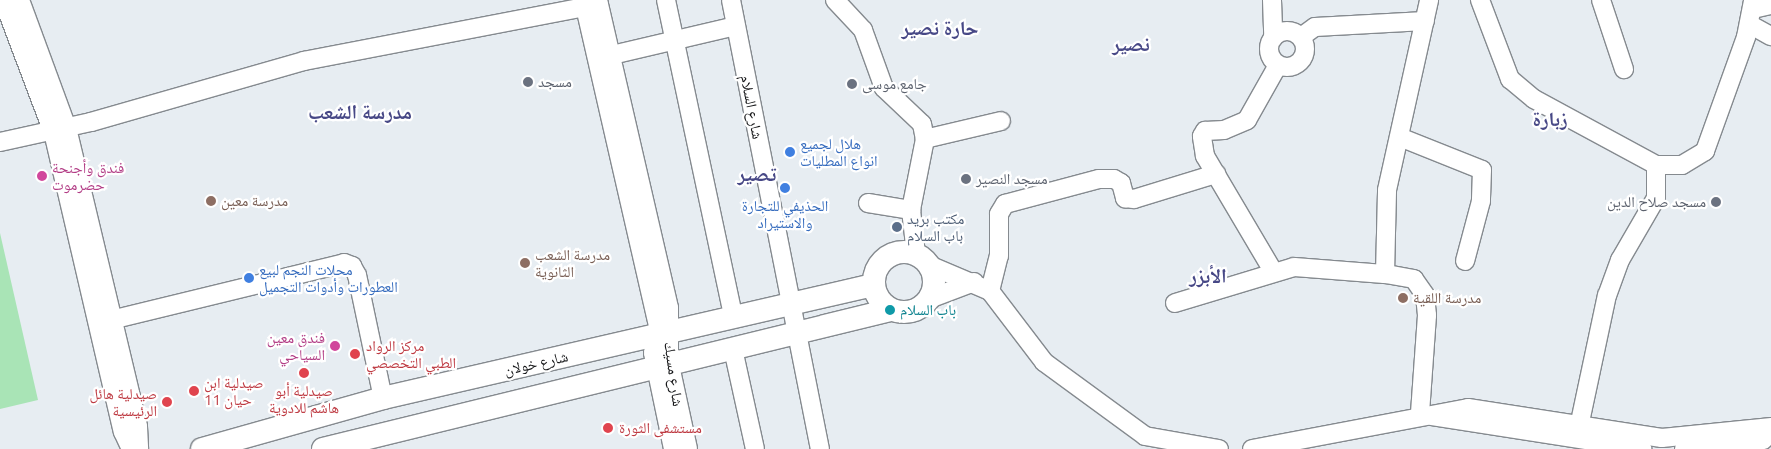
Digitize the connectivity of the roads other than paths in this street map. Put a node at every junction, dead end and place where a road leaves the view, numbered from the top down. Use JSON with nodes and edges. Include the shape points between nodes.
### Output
{"nodes":[{"id":1,"x":3,"y":0,"type":"edge"},
{"id":2,"x":20,"y":0,"type":"edge"},
{"id":3,"x":666,"y":0,"type":"edge"},
{"id":4,"x":731,"y":0,"type":"edge"},
{"id":5,"x":835,"y":0,"type":"edge"},
{"id":6,"x":1272,"y":0,"type":"edge"},
{"id":7,"x":1429,"y":0,"type":"edge"},
{"id":8,"x":1480,"y":0,"type":"edge"},
{"id":9,"x":1601,"y":0,"type":"edge"},
{"id":10,"x":594,"y":4,"type":"edge"},
{"id":11,"x":1771,"y":5,"type":"edge"},
{"id":12,"x":1752,"y":11,"type":"edge"},
{"id":13,"x":1425,"y":21,"type":"junction"},
{"id":14,"x":736,"y":26,"type":"junction"},
{"id":15,"x":1771,"y":36,"type":"edge"},
{"id":16,"x":1301,"y":37,"type":"junction"},
{"id":17,"x":674,"y":38,"type":"junction"},
{"id":18,"x":1273,"y":38,"type":"junction"},
{"id":19,"x":612,"y":55,"type":"junction"},
{"id":20,"x":1278,"y":65,"type":"junction"},
{"id":21,"x":1624,"y":69,"type":"dead end"},
{"id":22,"x":1001,"y":121,"type":"dead end"},
{"id":23,"x":60,"y":130,"type":"junction"},
{"id":24,"x":925,"y":138,"type":"junction"},
{"id":25,"x":1402,"y":138,"type":"junction"},
{"id":26,"x":0,"y":142,"type":"edge"},
{"id":27,"x":1656,"y":165,"type":"junction"},
{"id":28,"x":1216,"y":174,"type":"junction"},
{"id":29,"x":868,"y":203,"type":"dead end"},
{"id":30,"x":912,"y":210,"type":"junction"},
{"id":31,"x":922,"y":260,"type":"junction"},
{"id":32,"x":1465,"y":262,"type":"dead end"},
{"id":33,"x":1273,"y":271,"type":"junction"},
{"id":34,"x":1385,"y":274,"type":"junction"},
{"id":35,"x":974,"y":282,"type":"junction"},
{"id":36,"x":873,"y":285,"type":"junction"},
{"id":37,"x":990,"y":291,"type":"junction"},
{"id":38,"x":843,"y":292,"type":"junction"},
{"id":39,"x":929,"y":299,"type":"junction"},
{"id":40,"x":791,"y":302,"type":"junction"},
{"id":41,"x":1175,"y":304,"type":"dead end"},
{"id":42,"x":890,"y":310,"type":"junction"},
{"id":43,"x":733,"y":316,"type":"junction"},
{"id":44,"x":111,"y":320,"type":"junction"},
{"id":45,"x":850,"y":321,"type":"junction"},
{"id":46,"x":663,"y":331,"type":"junction"},
{"id":47,"x":798,"y":333,"type":"junction"},
{"id":48,"x":733,"y":349,"type":"junction"},
{"id":49,"x":551,"y":360,"type":"junction"},
{"id":50,"x":662,"y":363,"type":"junction"},
{"id":51,"x":560,"y":389,"type":"junction"},
{"id":52,"x":383,"y":398,"type":"junction"},
{"id":53,"x":1420,"y":413,"type":"junction"},
{"id":54,"x":1580,"y":422,"type":"junction"},
{"id":55,"x":1771,"y":427,"type":"edge"},
{"id":56,"x":1771,"y":439,"type":"edge"},
{"id":57,"x":131,"y":449,"type":"edge"},
{"id":58,"x":139,"y":449,"type":"edge"},
{"id":59,"x":202,"y":449,"type":"edge"},
{"id":60,"x":324,"y":449,"type":"edge"},
{"id":61,"x":673,"y":449,"type":"edge"},
{"id":62,"x":688,"y":449,"type":"edge"},
{"id":63,"x":755,"y":449,"type":"edge"},
{"id":64,"x":820,"y":449,"type":"edge"},
{"id":65,"x":1219,"y":449,"type":"edge"},
{"id":66,"x":1252,"y":449,"type":"edge"},
{"id":67,"x":1642,"y":449,"type":"edge"},
{"id":68,"x":1684,"y":449,"type":"edge"}],
"edges":[{"from":1,"to":23,"type":"street"},
{"from":2,"to":23,"type":"street"},
{"from":3,"to":17,"type":"street"},
{"from":4,"to":14,"type":"street","name":"شارع السلام"},
{"from":5,"to":24,"type":"street","via":[[862,30],[884,88],[913,112]]},
{"from":6,"to":18,"type":"street"},
{"from":7,"to":13,"type":"street"},
{"from":8,"to":27,"type":"street","via":[[1510,79],[1534,99]]},
{"from":9,"to":21,"type":"street"},
{"from":10,"to":19,"type":"street"},
{"from":10,"to":23,"type":"street","via":[[304,61]]},
{"from":10,"to":46,"type":"street"},
{"from":11,"to":12,"type":"street"},
{"from":12,"to":15,"type":"street"},
{"from":12,"to":27,"type":"street","via":[[1705,151],[1682,165]]},
{"from":13,"to":16,"type":"street","via":[[1315,27]]},
{"from":13,"to":25,"type":"street"},
{"from":14,"to":17,"type":"street"},
{"from":14,"to":40,"type":"street","name":"شارع السلام"},
{"from":16,"to":18,"type":"street","via":[[1290,31]]},
{"from":16,"to":20,"type":"street","via":[[1305,49],[1301,60],[1291,67]]},
{"from":17,"to":19,"type":"street"},
{"from":17,"to":43,"type":"street"},
{"from":18,"to":20,"type":"street","via":[[1270,56]]},
{"from":19,"to":46,"type":"street","via":[[669,308]]},
{"from":20,"to":28,"type":"street","via":[[1247,120],[1224,130],[1205,131],[1205,156]]},
{"from":22,"to":24,"type":"street"},
{"from":23,"to":26,"type":"street"},
{"from":23,"to":44,"type":"street"},
{"from":23,"to":57,"type":"street","via":[[123,432]]},
{"from":24,"to":30,"type":"street"},
{"from":25,"to":32,"type":"street","via":[[1482,170],[1481,201]]},
{"from":25,"to":34,"type":"street","via":[[1388,190]]},
{"from":27,"to":54,"type":"street","via":[[1656,198],[1620,260],[1607,295]]},
{"from":28,"to":33,"type":"street"},
{"from":28,"to":37,"type":"street","via":[[1134,199],[1125,198],[1120,183],[1114,179],[1099,179],[1005,204],[999,214],[999,256]]},
{"from":29,"to":30,"type":"street"},
{"from":30,"to":31,"type":"street"},
{"from":31,"to":35,"type":"street"},
{"from":31,"to":36,"type":"main road","via":[[886,257],[874,274]]},
{"from":31,"to":39,"type":"main road","via":[[934,288]]},
{"from":33,"to":34,"type":"street","via":[[1294,267]]},
{"from":33,"to":41,"type":"street","via":[[1235,287]]},
{"from":34,"to":53,"type":"street","via":[[1414,279],[1425,295]]},
{"from":35,"to":37,"type":"street"},
{"from":35,"to":39,"type":"street"},
{"from":36,"to":38,"type":"main road","name":"شارع خولان"},
{"from":36,"to":42,"type":"main road","via":[[878,300]]},
{"from":37,"to":65,"type":"street","via":[[1044,362],[1145,436]]},
{"from":38,"to":40,"type":"main road","name":"شارع خولان"},
{"from":38,"to":45,"type":"main road","via":[[858,304]]},
{"from":39,"to":42,"type":"main road","via":[[907,313]]},
{"from":40,"to":43,"type":"main road","name":"شارع خولان"},
{"from":40,"to":47,"type":"street","name":"شارع السلام"},
{"from":42,"to":45,"type":"main road","name":"شارع خولان"},
{"from":43,"to":46,"type":"main road","name":"شارع خولان"},
{"from":44,"to":52,"type":"street","via":[[344,263],[352,266],[357,275]]},
{"from":44,"to":58,"type":"street","via":[[138,426]]},
{"from":45,"to":47,"type":"main road","name":"شارع خولان"},
{"from":46,"to":49,"type":"main road","name":"شارع خولان"},
{"from":46,"to":50,"type":"street","name":"شارع مسيك"},
{"from":47,"to":48,"type":"main road","name":"شارع خولان"},
{"from":47,"to":64,"type":"street"},
{"from":48,"to":50,"type":"main road","name":"شارع خولان"},
{"from":48,"to":63,"type":"street"},
{"from":49,"to":51,"type":"main road"},
{"from":49,"to":52,"type":"main road","name":"شارع خولان"},
{"from":50,"to":51,"type":"main road","name":"شارع خولان"},
{"from":50,"to":61,"type":"street","name":"شارع مسيك"},
{"from":50,"to":62,"type":"street","name":"شارع مسيك"},
{"from":51,"to":60,"type":"main road","name":"شارع خولان"},
{"from":52,"to":59,"type":"main road","name":"شارع خولان"},
{"from":53,"to":54,"type":"street","via":[[1468,408]]},
{"from":53,"to":66,"type":"street"},
{"from":53,"to":67,"type":"street","via":[[1465,424]]},
{"from":54,"to":55,"type":"street","via":[[1662,438]]},
{"from":56,"to":68,"type":"street"}]}
